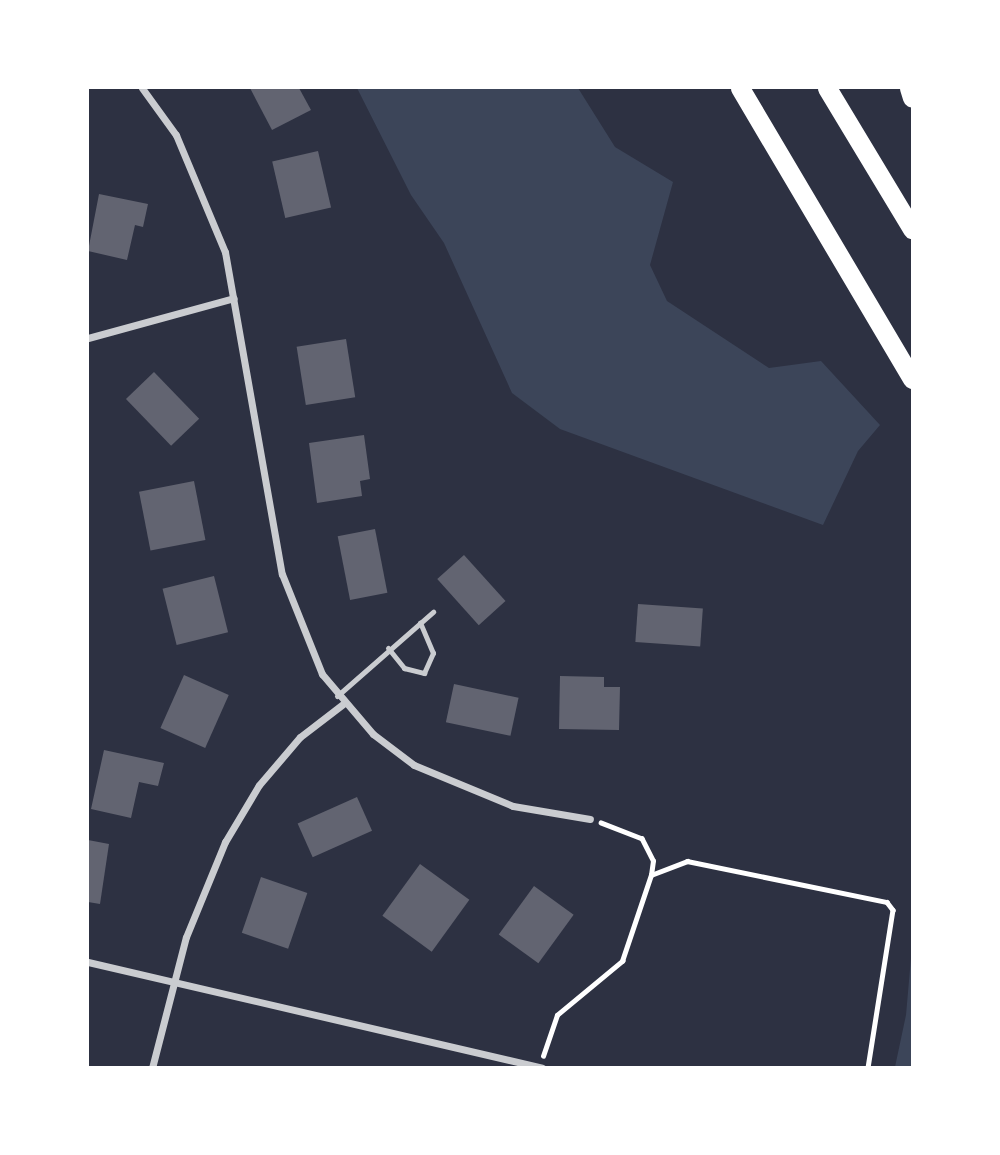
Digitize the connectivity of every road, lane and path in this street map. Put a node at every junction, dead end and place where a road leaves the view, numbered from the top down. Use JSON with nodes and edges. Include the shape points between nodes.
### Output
{"nodes":[{"id":1,"x":142,"y":88,"type":"edge"},
{"id":2,"x":740,"y":88,"type":"edge"},
{"id":3,"x":827,"y":88,"type":"edge"},
{"id":4,"x":909,"y":88,"type":"edge"},
{"id":5,"x":912,"y":98,"type":"edge"},
{"id":6,"x":912,"y":229,"type":"edge"},
{"id":7,"x":234,"y":298,"type":"junction"},
{"id":8,"x":88,"y":338,"type":"edge"},
{"id":9,"x":912,"y":379,"type":"edge"},
{"id":10,"x":433,"y":612,"type":"dead end"},
{"id":11,"x":420,"y":623,"type":"junction"},
{"id":12,"x":388,"y":648,"type":"junction"},
{"id":13,"x":337,"y":696,"type":"junction"},
{"id":14,"x":343,"y":704,"type":"junction"},
{"id":15,"x":590,"y":819,"type":"joint"},
{"id":16,"x":651,"y":875,"type":"junction"},
{"id":17,"x":88,"y":962,"type":"edge"},
{"id":18,"x":176,"y":980,"type":"junction"},
{"id":19,"x":541,"y":1067,"type":"edge"},
{"id":20,"x":152,"y":1068,"type":"edge"},
{"id":21,"x":868,"y":1068,"type":"edge"}],
"edges":[{"from":1,"to":7,"type":"street","via":[[176,135],[208,203]]},
{"from":2,"to":9,"type":"highway"},
{"from":3,"to":6,"type":"highway"},
{"from":4,"to":5,"type":"highway"},
{"from":7,"to":8,"type":"street"},
{"from":7,"to":13,"type":"street","via":[[282,574],[309,648]]},
{"from":10,"to":11,"type":"lane"},
{"from":11,"to":12,"type":"lane"},
{"from":11,"to":12,"type":"lane","via":[[433,653],[424,673],[404,668]]},
{"from":12,"to":13,"type":"lane"},
{"from":13,"to":14,"type":"street"},
{"from":14,"to":15,"type":"street","via":[[414,765],[454,784],[513,806]]},
{"from":14,"to":18,"type":"street","via":[[300,737],[258,785],[204,885]]},
{"from":15,"to":16,"type":"path","via":[[642,839]]},
{"from":16,"to":19,"type":"path","via":[[622,961],[557,1015]]},
{"from":16,"to":21,"type":"path","via":[[687,861],[887,901],[893,910]]},
{"from":17,"to":18,"type":"street"},
{"from":18,"to":19,"type":"street"},
{"from":18,"to":20,"type":"street"}]}
